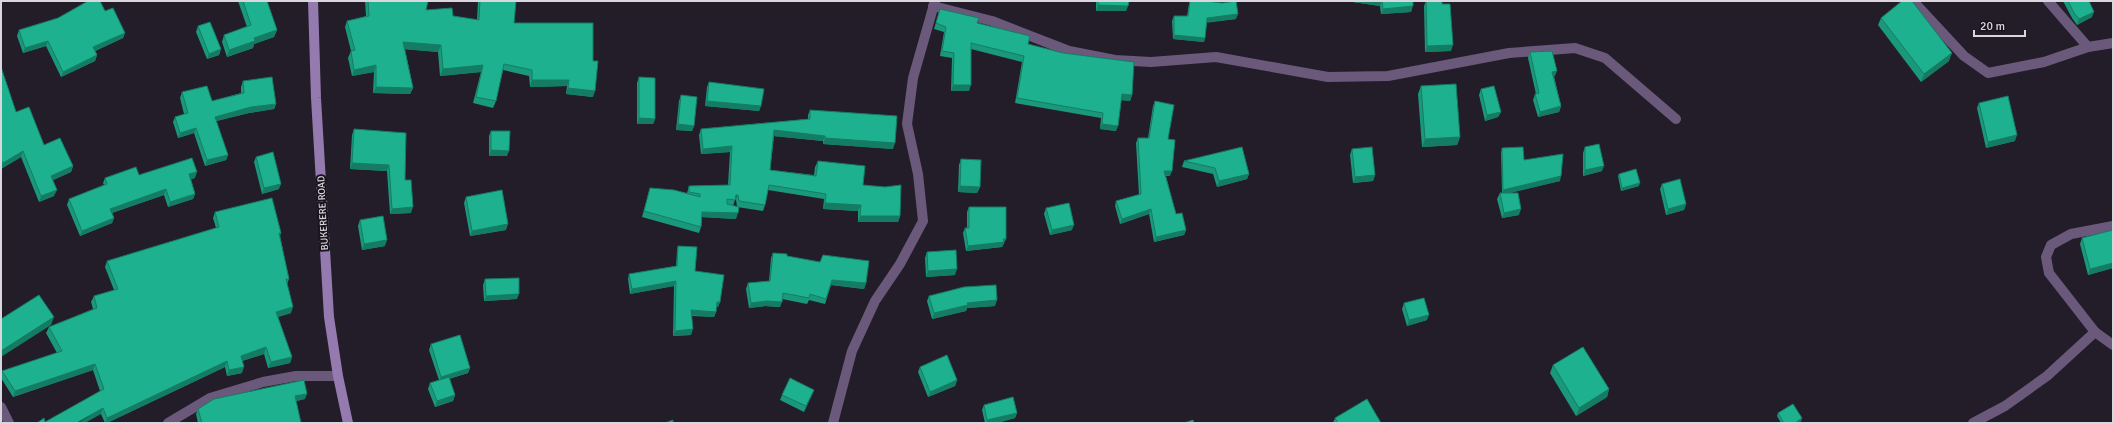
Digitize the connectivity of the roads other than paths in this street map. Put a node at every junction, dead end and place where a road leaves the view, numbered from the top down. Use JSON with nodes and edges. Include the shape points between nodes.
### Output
{"nodes":[{"id":1,"x":313,"y":1,"type":"edge"},
{"id":2,"x":1913,"y":1,"type":"edge"},
{"id":3,"x":2048,"y":1,"type":"edge"},
{"id":4,"x":934,"y":3,"type":"edge"},
{"id":5,"x":2113,"y":43,"type":"edge"},
{"id":6,"x":2088,"y":48,"type":"junction"},
{"id":7,"x":1676,"y":119,"type":"dead end"},
{"id":8,"x":2113,"y":226,"type":"edge"},
{"id":9,"x":2095,"y":332,"type":"junction"},
{"id":10,"x":2113,"y":345,"type":"edge"},
{"id":11,"x":338,"y":376,"type":"junction"},
{"id":12,"x":1,"y":407,"type":"edge"},
{"id":13,"x":9,"y":423,"type":"edge"},
{"id":14,"x":168,"y":423,"type":"edge"},
{"id":15,"x":348,"y":423,"type":"edge"},
{"id":16,"x":833,"y":423,"type":"edge"},
{"id":17,"x":1973,"y":423,"type":"edge"}],
"edges":[{"from":1,"to":11,"type":"street","name":"BUKERERE ROAD","via":[[329,317]]},
{"from":2,"to":6,"type":"street","via":[[1964,56],[1988,73],[2044,62]]},
{"from":3,"to":6,"type":"street"},
{"from":4,"to":7,"type":"street","via":[[992,21],[1069,51],[1115,60],[1152,62],[1216,57],[1328,77],[1388,76],[1509,53],[1575,48],[1606,58]]},
{"from":4,"to":16,"type":"street","via":[[913,78],[907,124],[918,174],[923,221],[900,264],[875,301],[852,351]]},
{"from":5,"to":6,"type":"street"},
{"from":8,"to":9,"type":"street","via":[[2071,234],[2051,245],[2046,257],[2049,273]]},
{"from":9,"to":10,"type":"street"},
{"from":9,"to":17,"type":"street","via":[[2047,376],[2005,406]]},
{"from":11,"to":14,"type":"street","via":[[296,376],[263,382],[210,398]]},
{"from":11,"to":15,"type":"street","name":"BUKERERE ROAD"},
{"from":12,"to":13,"type":"street"}]}
